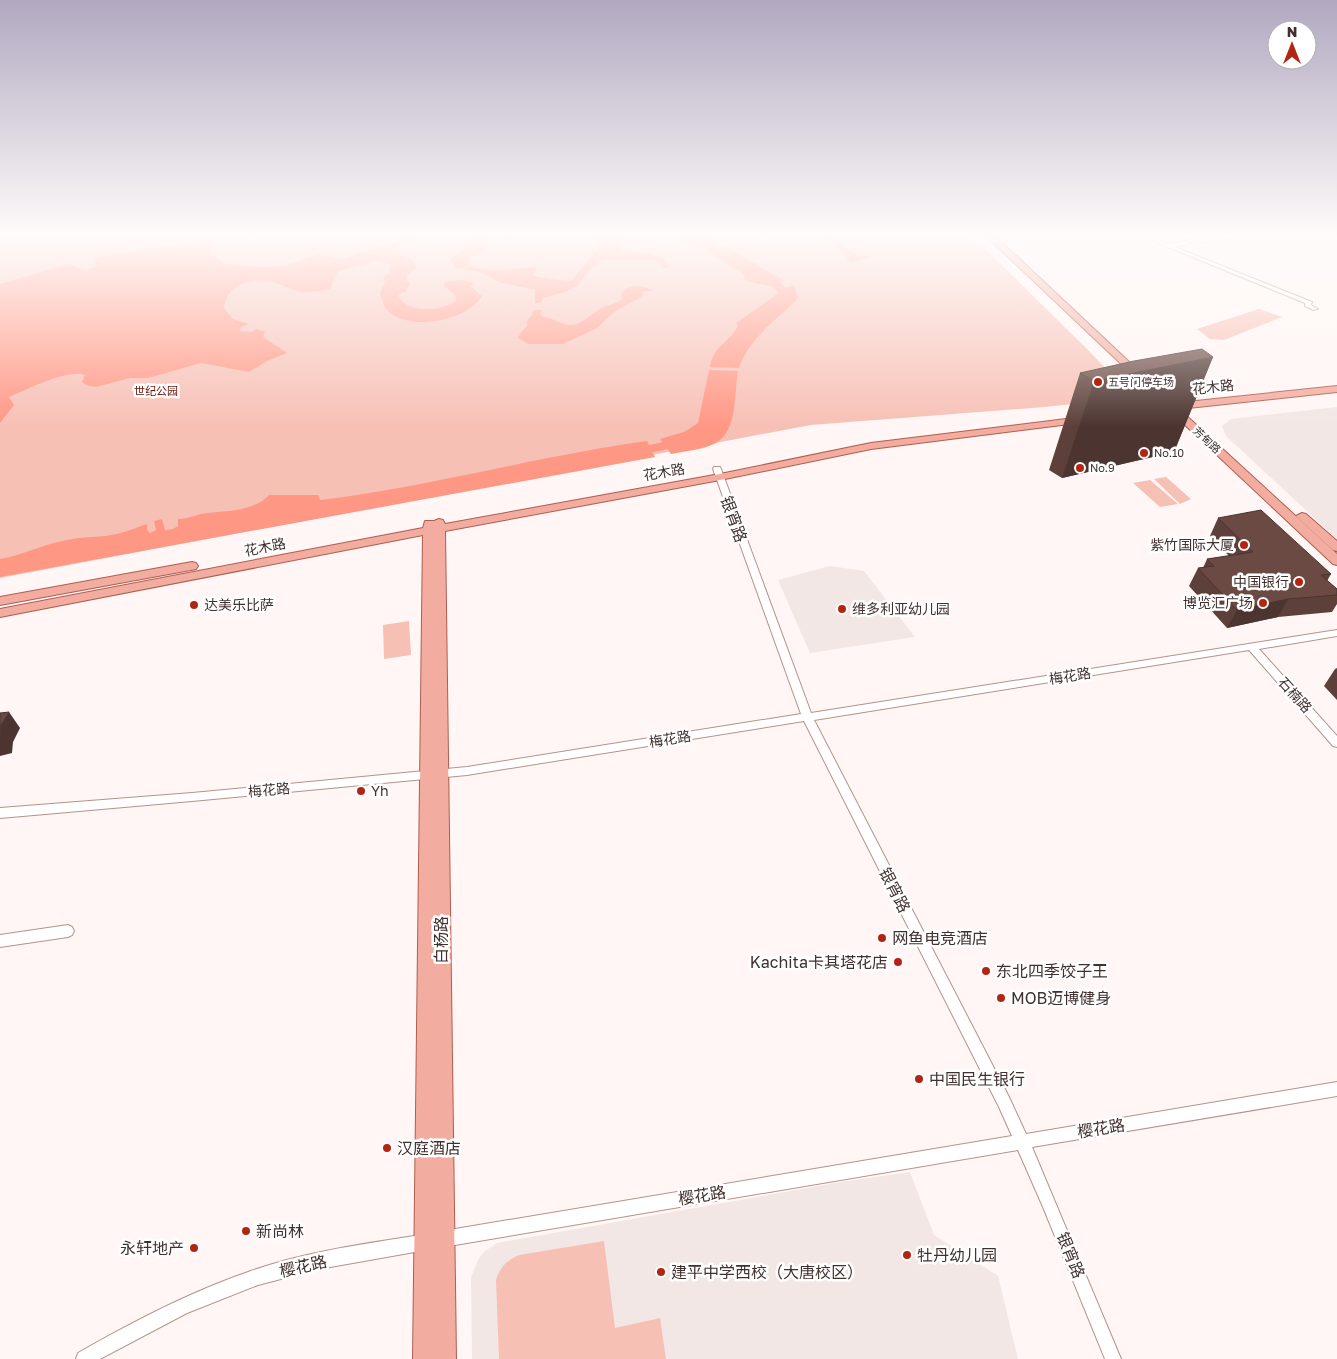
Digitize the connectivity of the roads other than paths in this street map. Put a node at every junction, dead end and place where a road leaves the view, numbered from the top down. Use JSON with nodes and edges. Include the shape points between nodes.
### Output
{"nodes":[{"id":1,"x":1060,"y":299,"type":"edge"},
{"id":2,"x":1064,"y":299,"type":"edge"},
{"id":3,"x":1301,"y":299,"type":"edge"},
{"id":4,"x":1318,"y":308,"type":"dead end"},
{"id":5,"x":1337,"y":383,"type":"edge"},
{"id":6,"x":1337,"y":390,"type":"edge"},
{"id":7,"x":1170,"y":403,"type":"junction"},
{"id":8,"x":1088,"y":414,"type":"dead end"},
{"id":9,"x":718,"y":473,"type":"junction"},
{"id":10,"x":434,"y":526,"type":"junction"},
{"id":11,"x":1337,"y":547,"type":"edge"},
{"id":12,"x":1337,"y":561,"type":"edge"},
{"id":13,"x":0,"y":601,"type":"edge"},
{"id":14,"x":0,"y":613,"type":"edge"},
{"id":15,"x":1337,"y":634,"type":"edge"},
{"id":16,"x":1252,"y":647,"type":"junction"},
{"id":17,"x":807,"y":717,"type":"junction"},
{"id":18,"x":1337,"y":743,"type":"edge"},
{"id":19,"x":434,"y":775,"type":"junction"},
{"id":20,"x":0,"y":813,"type":"edge"},
{"id":21,"x":68,"y":931,"type":"dead end"},
{"id":22,"x":0,"y":941,"type":"edge"},
{"id":23,"x":1337,"y":1089,"type":"edge"},
{"id":24,"x":1023,"y":1142,"type":"junction"},
{"id":25,"x":434,"y":1240,"type":"junction"},
{"id":26,"x":84,"y":1359,"type":"edge"},
{"id":27,"x":425,"y":1359,"type":"edge"},
{"id":28,"x":444,"y":1359,"type":"edge"},
{"id":29,"x":1113,"y":1359,"type":"edge"}],
"edges":[{"from":1,"to":2,"type":"main road","via":[[1149,381]]},
{"from":3,"to":4,"type":"street"},
{"from":5,"to":7,"type":"main road","name":"花木路"},
{"from":6,"to":7,"type":"main road","name":"花木路"},
{"from":7,"to":11,"type":"main road","name":"芳甸路"},
{"from":7,"to":12,"type":"main road","name":"芳甸路"},
{"from":8,"to":9,"type":"main road","name":"花木路","via":[[871,446]]},
{"from":9,"to":10,"type":"main road","name":"花木路"},
{"from":9,"to":17,"type":"street","name":"银宵路"},
{"from":10,"to":13,"type":"main road","name":"花木路"},
{"from":10,"to":14,"type":"main road","name":"花木路"},
{"from":10,"to":19,"type":"main road","name":"白杨路"},
{"from":15,"to":16,"type":"street","name":"梅花路"},
{"from":16,"to":17,"type":"street","name":"梅花路"},
{"from":16,"to":18,"type":"street","name":"石楠路"},
{"from":17,"to":19,"type":"street","name":"梅花路"},
{"from":17,"to":24,"type":"street","name":"银宵路"},
{"from":19,"to":20,"type":"street","name":"梅花路"},
{"from":19,"to":25,"type":"main road","name":"白杨路"},
{"from":21,"to":22,"type":"street"},
{"from":23,"to":24,"type":"street","name":"樱花路"},
{"from":24,"to":25,"type":"street","name":"樱花路"},
{"from":24,"to":29,"type":"street","name":"银宵路"},
{"from":25,"to":26,"type":"street","name":"樱花路","via":[[315,1262],[253,1280],[173,1312]]},
{"from":25,"to":27,"type":"main road","name":"白杨路"},
{"from":25,"to":28,"type":"main road","name":"白杨路"}]}
